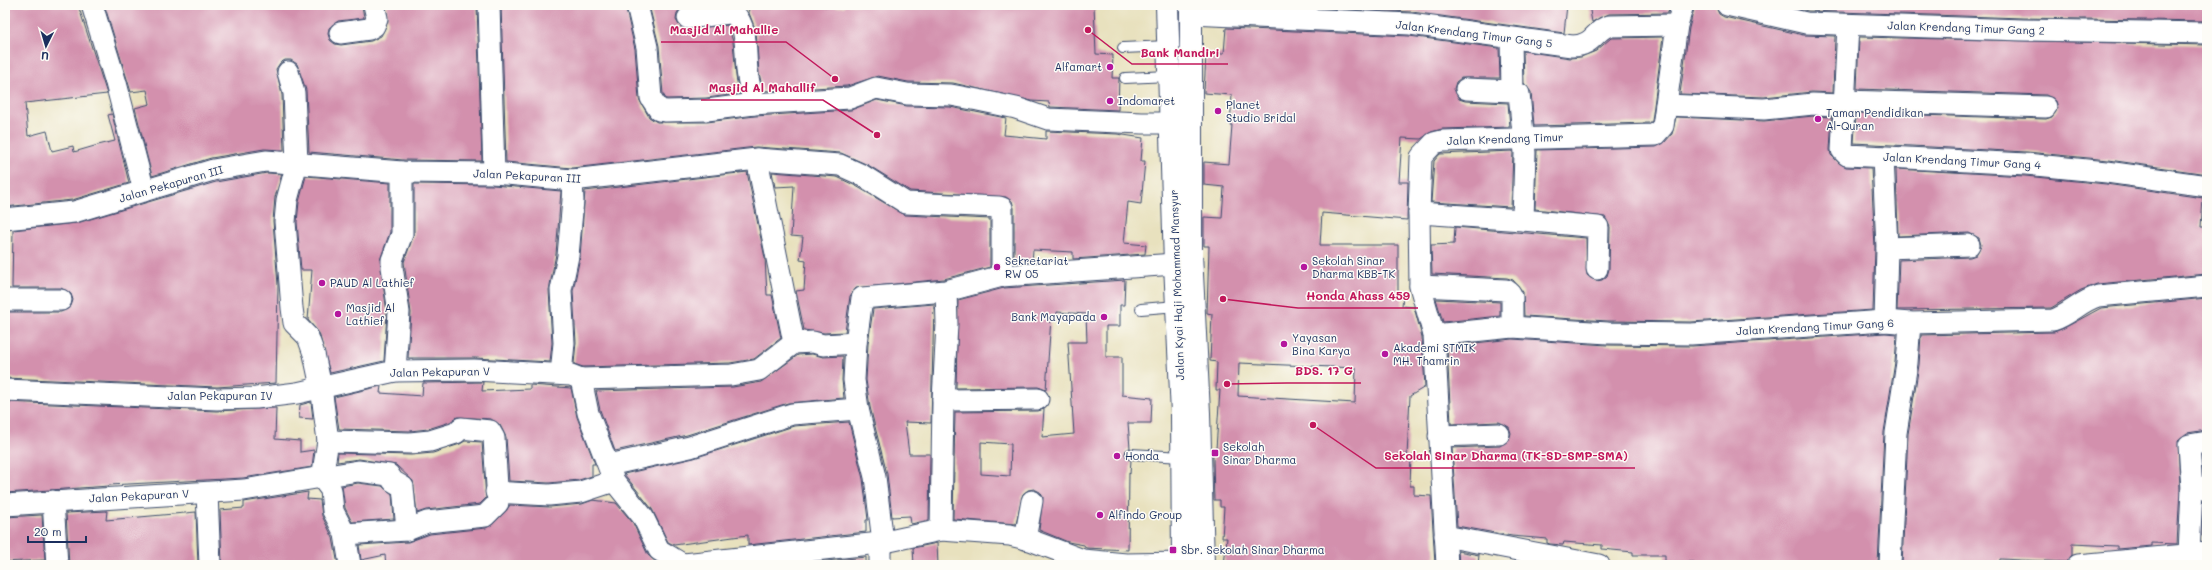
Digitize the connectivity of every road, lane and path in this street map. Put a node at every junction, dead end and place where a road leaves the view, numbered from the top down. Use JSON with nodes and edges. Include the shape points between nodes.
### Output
{"nodes":[{"id":1,"x":92,"y":5,"type":"edge"},
{"id":2,"x":374,"y":5,"type":"edge"},
{"id":3,"x":489,"y":5,"type":"edge"},
{"id":4,"x":637,"y":5,"type":"edge"},
{"id":5,"x":1167,"y":5,"type":"edge"},
{"id":6,"x":1683,"y":5,"type":"edge"},
{"id":7,"x":1727,"y":5,"type":"edge"},
{"id":8,"x":1191,"y":10,"type":"edge"},
{"id":9,"x":1368,"y":14,"type":"edge"},
{"id":10,"x":688,"y":18,"type":"dead end"},
{"id":11,"x":1677,"y":25,"type":"junction"},
{"id":12,"x":1848,"y":25,"type":"junction"},
{"id":13,"x":340,"y":33,"type":"dead end"},
{"id":14,"x":2207,"y":33,"type":"edge"},
{"id":15,"x":1511,"y":39,"type":"junction"},
{"id":16,"x":1168,"y":46,"type":"junction"},
{"id":17,"x":1123,"y":48,"type":"dead end"},
{"id":18,"x":288,"y":72,"type":"dead end"},
{"id":19,"x":1170,"y":76,"type":"junction"},
{"id":20,"x":1125,"y":78,"type":"dead end"},
{"id":21,"x":1466,"y":89,"type":"dead end"},
{"id":22,"x":1512,"y":91,"type":"junction"},
{"id":23,"x":1844,"y":103,"type":"junction"},
{"id":24,"x":754,"y":104,"type":"junction"},
{"id":25,"x":1666,"y":105,"type":"junction"},
{"id":26,"x":2046,"y":107,"type":"dead end"},
{"id":27,"x":1171,"y":123,"type":"junction"},
{"id":28,"x":1522,"y":138,"type":"junction"},
{"id":29,"x":1883,"y":157,"type":"junction"},
{"id":30,"x":757,"y":159,"type":"junction"},
{"id":31,"x":297,"y":163,"type":"junction"},
{"id":32,"x":402,"y":172,"type":"junction"},
{"id":33,"x":494,"y":173,"type":"junction"},
{"id":34,"x":572,"y":180,"type":"junction"},
{"id":35,"x":2207,"y":186,"type":"edge"},
{"id":36,"x":144,"y":191,"type":"junction"},
{"id":37,"x":1419,"y":213,"type":"junction"},
{"id":38,"x":5,"y":219,"type":"edge"},
{"id":39,"x":1524,"y":220,"type":"junction"},
{"id":40,"x":1969,"y":245,"type":"dead end"},
{"id":41,"x":1887,"y":248,"type":"junction"},
{"id":42,"x":1175,"y":264,"type":"junction"},
{"id":43,"x":1597,"y":268,"type":"dead end"},
{"id":44,"x":1002,"y":276,"type":"junction"},
{"id":45,"x":1420,"y":286,"type":"junction"},
{"id":46,"x":2207,"y":286,"type":"edge"},
{"id":47,"x":946,"y":291,"type":"junction"},
{"id":48,"x":5,"y":300,"type":"edge"},
{"id":49,"x":61,"y":300,"type":"dead end"},
{"id":50,"x":1177,"y":306,"type":"junction"},
{"id":51,"x":1141,"y":309,"type":"dead end"},
{"id":52,"x":1885,"y":321,"type":"junction"},
{"id":53,"x":1910,"y":323,"type":"junction"},
{"id":54,"x":1512,"y":327,"type":"junction"},
{"id":55,"x":1434,"y":335,"type":"junction"},
{"id":56,"x":794,"y":343,"type":"junction"},
{"id":57,"x":856,"y":343,"type":"junction"},
{"id":58,"x":396,"y":371,"type":"junction"},
{"id":59,"x":561,"y":374,"type":"junction"},
{"id":60,"x":581,"y":379,"type":"junction"},
{"id":61,"x":321,"y":387,"type":"junction"},
{"id":62,"x":5,"y":390,"type":"edge"},
{"id":63,"x":1038,"y":399,"type":"dead end"},
{"id":64,"x":942,"y":400,"type":"junction"},
{"id":65,"x":858,"y":409,"type":"junction"},
{"id":66,"x":1499,"y":434,"type":"dead end"},
{"id":67,"x":1440,"y":436,"type":"junction"},
{"id":68,"x":328,"y":441,"type":"junction"},
{"id":69,"x":2207,"y":442,"type":"edge"},
{"id":70,"x":1131,"y":454,"type":"dead end"},
{"id":71,"x":1182,"y":457,"type":"junction"},
{"id":72,"x":612,"y":473,"type":"junction"},
{"id":73,"x":322,"y":478,"type":"junction"},
{"id":74,"x":2200,"y":488,"type":"edge"},
{"id":75,"x":496,"y":492,"type":"junction"},
{"id":76,"x":207,"y":493,"type":"junction"},
{"id":77,"x":53,"y":501,"type":"junction"},
{"id":78,"x":1032,"y":502,"type":"dead end"},
{"id":79,"x":5,"y":505,"type":"edge"},
{"id":80,"x":1192,"y":514,"type":"junction"},
{"id":81,"x":407,"y":530,"type":"junction"},
{"id":82,"x":941,"y":530,"type":"junction"},
{"id":83,"x":345,"y":534,"type":"junction"},
{"id":84,"x":1445,"y":536,"type":"junction"},
{"id":85,"x":1025,"y":539,"type":"junction"},
{"id":86,"x":882,"y":542,"type":"junction"},
{"id":87,"x":2198,"y":554,"type":"edge"},
{"id":88,"x":684,"y":564,"type":"edge"},
{"id":89,"x":2090,"y":564,"type":"edge"},
{"id":90,"x":57,"y":565,"type":"edge"},
{"id":91,"x":210,"y":565,"type":"edge"},
{"id":92,"x":350,"y":565,"type":"edge"},
{"id":93,"x":880,"y":565,"type":"edge"},
{"id":94,"x":1193,"y":565,"type":"edge"},
{"id":95,"x":1447,"y":565,"type":"edge"},
{"id":96,"x":1599,"y":565,"type":"edge"},
{"id":97,"x":1890,"y":565,"type":"edge"}],
"edges":[{"from":1,"to":36,"type":"street","via":[[116,83]]},
{"from":2,"to":13,"type":"street","via":[[377,18],[374,26]]},
{"from":3,"to":33,"type":"street"},
{"from":4,"to":24,"type":"street","via":[[647,47],[651,98],[659,110],[707,110]]},
{"from":5,"to":16,"type":"main road","name":"Jalan Kyai Haji Mohammad Mansyur"},
{"from":6,"to":11,"type":"street","name":"Jalan Krendang Timur"},
{"from":7,"to":12,"type":"street","name":"Jalan Krendang Timur Gang 2","via":[[1806,23]]},
{"from":8,"to":9,"type":"street","name":"Jalan Krendang Timur Gang 5"},
{"from":8,"to":80,"type":"main road","name":"Jalan Kyai Haji Mohammad Mansyur"},
{"from":9,"to":15,"type":"street","name":"Jalan Krendang Timur Gang 5","via":[[1410,24]]},
{"from":10,"to":24,"type":"street","via":[[729,13],[737,16],[744,38]]},
{"from":11,"to":15,"type":"street","name":"Jalan Krendang Timur Gang 5","via":[[1610,26],[1579,46]]},
{"from":11,"to":25,"type":"street","name":"Jalan Krendang Timur"},
{"from":12,"to":14,"type":"street","name":"Jalan Krendang Timur Gang 2"},
{"from":12,"to":23,"type":"street","name":"Jalan Krendang Timur Gang 4"},
{"from":15,"to":22,"type":"street"},
{"from":16,"to":17,"type":"lane"},
{"from":16,"to":19,"type":"main road","name":"Jalan Kyai Haji Mohammad Mansyur"},
{"from":18,"to":31,"type":"street","via":[[294,93]]},
{"from":19,"to":20,"type":"lane"},
{"from":19,"to":27,"type":"main road","name":"Jalan Kyai Haji Mohammad Mansyur"},
{"from":21,"to":22,"type":"street"},
{"from":22,"to":28,"type":"street","via":[[1519,94]]},
{"from":23,"to":25,"type":"street","via":[[1764,109]]},
{"from":23,"to":26,"type":"street"},
{"from":23,"to":29,"type":"street","name":"Jalan Krendang Timur Gang 4","via":[[1844,153],[1852,156]]},
{"from":24,"to":27,"type":"street","via":[[850,98],[876,88],[907,94],[950,95],[1016,108],[1048,118]]},
{"from":25,"to":28,"type":"street","name":"Jalan Krendang Timur","via":[[1663,126],[1655,135]]},
{"from":27,"to":42,"type":"main road","name":"Jalan Kyai Haji Mohammad Mansyur"},
{"from":28,"to":37,"type":"street","name":"Jalan Krendang Timur","via":[[1434,143],[1421,157]]},
{"from":28,"to":39,"type":"street","via":[[1525,153]]},
{"from":29,"to":35,"type":"street","name":"Jalan Krendang Timur Gang 4","via":[[2026,164]]},
{"from":29,"to":41,"type":"street"},
{"from":30,"to":34,"type":"street","name":"Jalan Pekapuran III"},
{"from":30,"to":44,"type":"street","name":"Jalan Pekapuran III","via":[[840,165],[862,175],[906,203],[1002,208]]},
{"from":30,"to":56,"type":"street"},
{"from":31,"to":32,"type":"street","name":"Jalan Pekapuran III"},
{"from":31,"to":36,"type":"street","name":"Jalan Pekapuran III","via":[[259,162],[212,170]]},
{"from":31,"to":61,"type":"street","via":[[287,200],[285,222],[292,308],[294,322],[308,338],[314,354]]},
{"from":32,"to":33,"type":"street","name":"Jalan Pekapuran III"},
{"from":32,"to":58,"type":"street","via":[[402,234],[392,260],[399,312]]},
{"from":33,"to":34,"type":"street","name":"Jalan Pekapuran III"},
{"from":34,"to":59,"type":"street","via":[[569,249],[561,290],[564,342]]},
{"from":36,"to":38,"type":"street","name":"Jalan Pekapuran III","via":[[74,212]]},
{"from":37,"to":39,"type":"street"},
{"from":37,"to":45,"type":"street","name":"Jalan Krendang Timur"},
{"from":39,"to":43,"type":"street","via":[[1598,227]]},
{"from":40,"to":41,"type":"street"},
{"from":41,"to":52,"type":"street"},
{"from":42,"to":44,"type":"street"},
{"from":42,"to":50,"type":"main road","name":"Jalan Kyai Haji Mohammad Mansyur"},
{"from":44,"to":47,"type":"street"},
{"from":45,"to":54,"type":"street","via":[[1506,290],[1512,297]]},
{"from":45,"to":55,"type":"street","name":"Jalan Krendang Timur"},
{"from":46,"to":53,"type":"street","name":"Jalan Krendang Timur Gang 6","via":[[2098,296],[2053,320]]},
{"from":47,"to":57,"type":"street","via":[[862,298]]},
{"from":47,"to":64,"type":"street","via":[[947,324]]},
{"from":48,"to":49,"type":"street"},
{"from":50,"to":51,"type":"lane"},
{"from":50,"to":71,"type":"main road","name":"Jalan Kyai Haji Mohammad Mansyur"},
{"from":52,"to":53,"type":"street","name":"Jalan Krendang Timur Gang 6"},
{"from":52,"to":54,"type":"street","name":"Jalan Krendang Timur Gang 6","via":[[1691,334],[1608,333]]},
{"from":53,"to":97,"type":"street","via":[[1907,363],[1896,432]]},
{"from":54,"to":55,"type":"street","name":"Jalan Krendang Timur Gang 6"},
{"from":55,"to":67,"type":"street","name":"Jalan Krendang Timur"},
{"from":56,"to":57,"type":"street"},
{"from":56,"to":60,"type":"street","name":"Jalan Pekapuran V","via":[[759,370],[731,375]]},
{"from":57,"to":65,"type":"street","via":[[854,380]]},
{"from":58,"to":59,"type":"street","name":"Jalan Pekapuran V","via":[[474,370]]},
{"from":58,"to":61,"type":"street","name":"Jalan Pekapuran V"},
{"from":59,"to":60,"type":"street","name":"Jalan Pekapuran V"},
{"from":60,"to":72,"type":"street","via":[[588,413]]},
{"from":61,"to":62,"type":"street","name":"Jalan Pekapuran IV","via":[[278,396],[217,399]]},
{"from":61,"to":68,"type":"street"},
{"from":63,"to":64,"type":"street"},
{"from":64,"to":82,"type":"street"},
{"from":65,"to":72,"type":"street","via":[[792,414]]},
{"from":65,"to":86,"type":"street","via":[[876,477]]},
{"from":66,"to":67,"type":"street"},
{"from":67,"to":84,"type":"street","name":"Jalan Krendang Timur"},
{"from":68,"to":73,"type":"street"},
{"from":68,"to":75,"type":"street","via":[[410,443],[456,434],[461,428],[490,431],[494,438]]},
{"from":69,"to":74,"type":"street","via":[[2189,445]]},
{"from":70,"to":71,"type":"lane"},
{"from":71,"to":80,"type":"main road","name":"Jalan Kyai Haji Mohammad Mansyur"},
{"from":72,"to":75,"type":"street","via":[[581,492],[549,495]]},
{"from":72,"to":88,"type":"street","via":[[643,517],[659,550]]},
{"from":73,"to":76,"type":"street","name":"Jalan Pekapuran V"},
{"from":73,"to":81,"type":"street","name":"Jalan Pekapuran V","via":[[358,471],[389,475],[404,491]]},
{"from":73,"to":83,"type":"street","via":[[331,490],[334,511]]},
{"from":74,"to":87,"type":"street"},
{"from":75,"to":81,"type":"street","via":[[498,504],[485,516],[427,522]]},
{"from":76,"to":77,"type":"street","name":"Jalan Pekapuran V"},
{"from":76,"to":91,"type":"street"},
{"from":77,"to":79,"type":"street","name":"Jalan Pekapuran V"},
{"from":77,"to":90,"type":"street"},
{"from":78,"to":85,"type":"street"},
{"from":80,"to":94,"type":"main road","name":"Jalan Kyai Haji Mohammad Mansyur"},
{"from":81,"to":83,"type":"street"},
{"from":82,"to":85,"type":"street","via":[[1010,535]]},
{"from":82,"to":86,"type":"street"},
{"from":83,"to":92,"type":"street"},
{"from":84,"to":95,"type":"street","name":"Jalan Krendang Timur"},
{"from":84,"to":96,"type":"street"},
{"from":85,"to":94,"type":"street","via":[[1082,560],[1126,564]]},
{"from":86,"to":88,"type":"street"},
{"from":86,"to":93,"type":"street"},
{"from":87,"to":89,"type":"street"}]}
